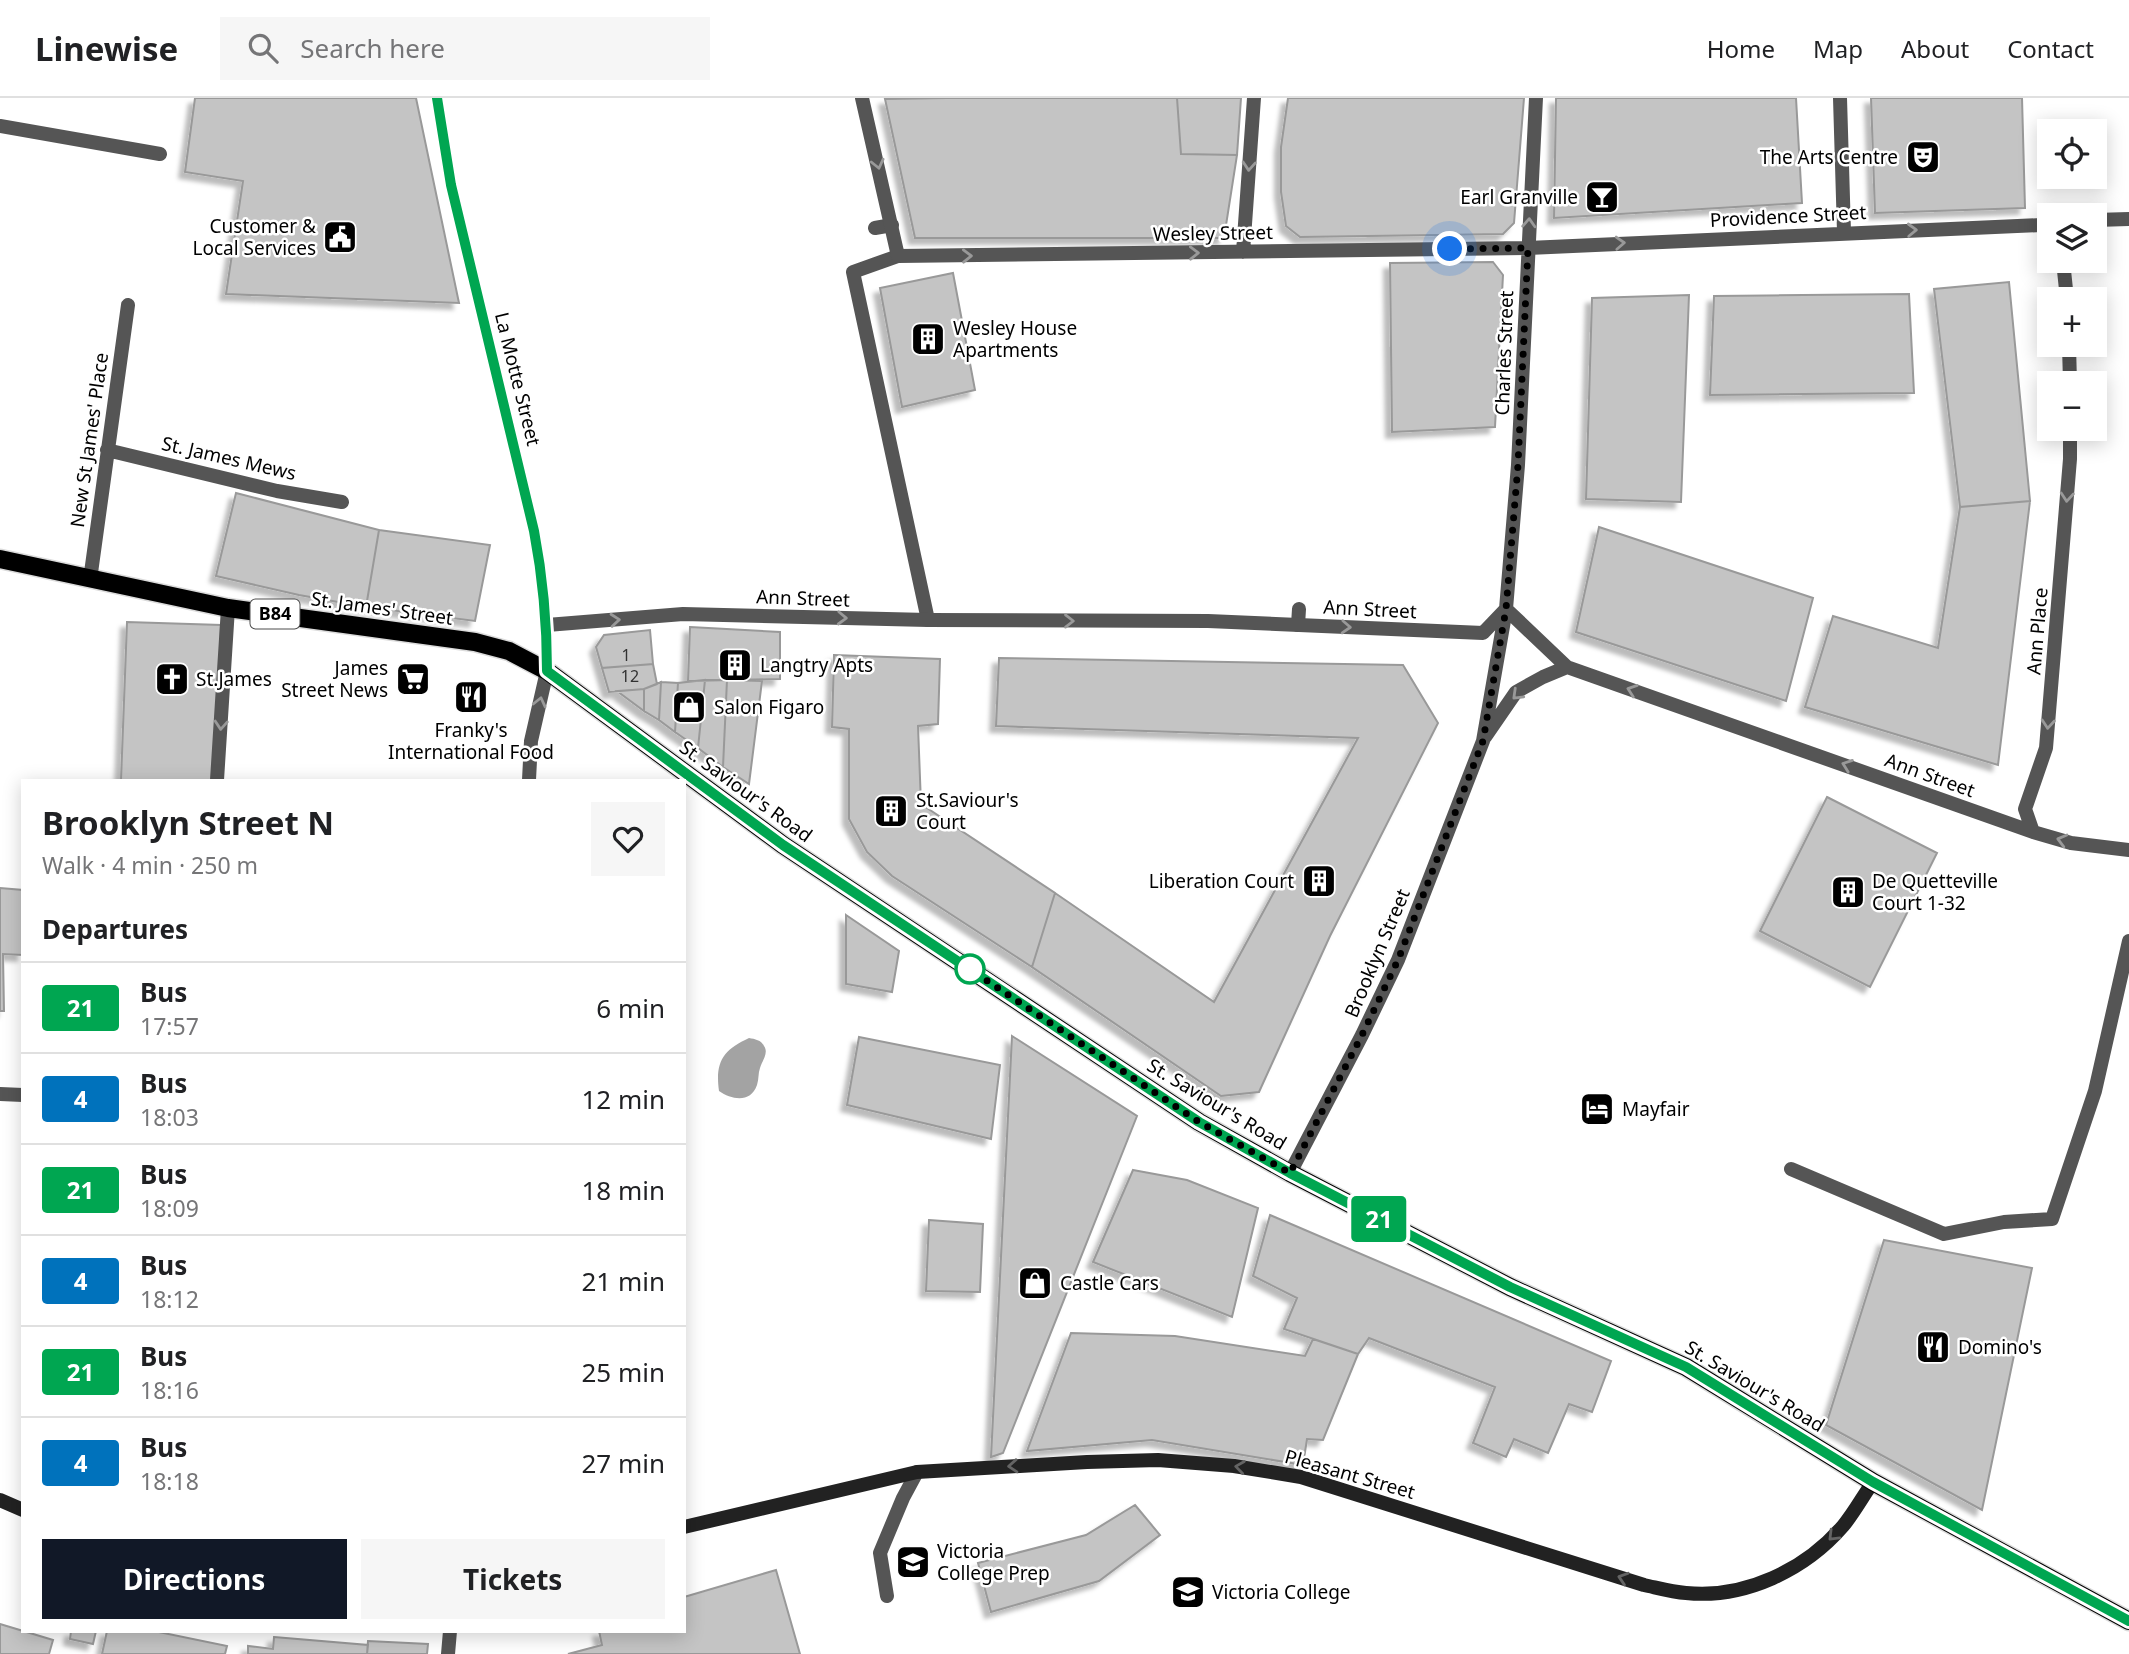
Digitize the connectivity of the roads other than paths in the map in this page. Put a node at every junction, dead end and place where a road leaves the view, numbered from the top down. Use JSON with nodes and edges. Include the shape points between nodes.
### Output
{"nodes":[{"id":1,"x":436,"y":98,"type":"edge"},
{"id":2,"x":862,"y":98,"type":"edge"},
{"id":3,"x":1254,"y":98,"type":"edge"},
{"id":4,"x":1536,"y":98,"type":"edge"},
{"id":5,"x":1840,"y":98,"type":"edge"},
{"id":6,"x":0,"y":126,"type":"edge"},
{"id":7,"x":160,"y":154,"type":"dead end"},
{"id":8,"x":2129,"y":219,"type":"edge"},
{"id":9,"x":2107,"y":220,"type":"edge"},
{"id":10,"x":892,"y":225,"type":"junction"},
{"id":11,"x":2037,"y":225,"type":"edge"},
{"id":12,"x":875,"y":228,"type":"dead end"},
{"id":13,"x":1844,"y":232,"type":"junction"},
{"id":14,"x":1528,"y":248,"type":"junction"},
{"id":15,"x":1243,"y":252,"type":"junction"},
{"id":16,"x":898,"y":256,"type":"junction"},
{"id":17,"x":128,"y":305,"type":"dead end"},
{"id":18,"x":2070,"y":441,"type":"edge"},
{"id":19,"x":107,"y":450,"type":"junction"},
{"id":20,"x":342,"y":502,"type":"dead end"},
{"id":21,"x":0,"y":559,"type":"edge"},
{"id":22,"x":90,"y":580,"type":"junction"},
{"id":23,"x":228,"y":608,"type":"junction"},
{"id":24,"x":1299,"y":609,"type":"dead end"},
{"id":25,"x":1506,"y":609,"type":"junction"},
{"id":26,"x":928,"y":620,"type":"junction"},
{"id":27,"x":547,"y":625,"type":"junction"},
{"id":28,"x":1298,"y":625,"type":"junction"},
{"id":29,"x":1567,"y":667,"type":"junction"},
{"id":30,"x":547,"y":671,"type":"junction"},
{"id":31,"x":1483,"y":741,"type":"junction"},
{"id":32,"x":218,"y":779,"type":"edge"},
{"id":33,"x":528,"y":779,"type":"edge"},
{"id":34,"x":2033,"y":832,"type":"junction"},
{"id":35,"x":2129,"y":850,"type":"edge"},
{"id":36,"x":2129,"y":941,"type":"edge"},
{"id":37,"x":0,"y":1094,"type":"edge"},
{"id":38,"x":21,"y":1095,"type":"edge"},
{"id":39,"x":1791,"y":1169,"type":"dead end"},
{"id":40,"x":1290,"y":1173,"type":"junction"},
{"id":41,"x":917,"y":1472,"type":"junction"},
{"id":42,"x":1873,"y":1482,"type":"junction"},
{"id":43,"x":0,"y":1500,"type":"edge"},
{"id":44,"x":21,"y":1509,"type":"edge"},
{"id":45,"x":686,"y":1527,"type":"edge"},
{"id":46,"x":887,"y":1596,"type":"dead end"},
{"id":47,"x":2129,"y":1621,"type":"edge"},
{"id":48,"x":450,"y":1633,"type":"edge"},
{"id":49,"x":448,"y":1654,"type":"edge"}],
"edges":[{"from":1,"to":27,"type":"main road","name":"La Motte Street","via":[[451,185],[534,531]]},
{"from":2,"to":10,"type":"street","one_way":true},
{"from":3,"to":15,"type":"street","one_way":true},
{"from":14,"to":4,"type":"street","name":"Charles Street","one_way":true},
{"from":5,"to":13,"type":"street"},
{"from":6,"to":7,"type":"street"},
{"from":8,"to":9,"type":"street"},
{"from":10,"to":12,"type":"street"},
{"from":10,"to":16,"type":"street"},
{"from":13,"to":11,"type":"street","name":"Providence Street","one_way":true},
{"from":14,"to":13,"type":"street","name":"Providence Street","one_way":true},
{"from":14,"to":15,"type":"street","name":"Wesley Street"},
{"from":14,"to":25,"type":"street","name":"Charles Street"},
{"from":16,"to":15,"type":"street","name":"Wesley Street","one_way":true},
{"from":16,"to":26,"type":"street","name":"Wesley Street","via":[[853,272]]},
{"from":17,"to":19,"type":"street","name":"New St James' Place"},
{"from":18,"to":34,"type":"street","name":"Ann Place","one_way":true,"via":[[2046,748],[2025,809]]},
{"from":19,"to":20,"type":"street","name":"St. James Mews"},
{"from":19,"to":22,"type":"street","name":"New St James' Place"},
{"from":21,"to":22,"type":"main road","name":"St. James' Street","number":"B84"},
{"from":22,"to":23,"type":"main road","name":"St. James' Street","number":"B84"},
{"from":23,"to":30,"type":"main road","name":"St. James' Street","number":"B84","via":[[475,642],[509,651]]},
{"from":23,"to":32,"type":"street","one_way":true},
{"from":24,"to":28,"type":"street"},
{"from":28,"to":25,"type":"street","name":"Ann Street","one_way":true,"via":[[1483,633]]},
{"from":25,"to":29,"type":"street","name":"Ann Street"},
{"from":25,"to":31,"type":"street","name":"Brooklyn Street"},
{"from":27,"to":26,"type":"street","name":"Ann Street","one_way":true,"via":[[683,614]]},
{"from":26,"to":28,"type":"street","name":"Ann Street","one_way":true},
{"from":27,"to":30,"type":"main road","name":"La Motte Street"},
{"from":29,"to":31,"type":"street","name":"Brooklyn Street","one_way":true,"via":[[1516,692]]},
{"from":34,"to":29,"type":"street","name":"Ann Street","one_way":true},
{"from":33,"to":30,"type":"street","one_way":true,"via":[[531,741]]},
{"from":30,"to":40,"type":"main road","name":"St. Saviour's Road","via":[[783,845],[1199,1122]]},
{"from":31,"to":40,"type":"street","name":"Brooklyn Street","via":[[1398,960]]},
{"from":35,"to":34,"type":"street","name":"Ann Street","one_way":true,"via":[[2071,843]]},
{"from":36,"to":39,"type":"street","via":[[2095,1091],[2052,1219],[2004,1222],[1944,1234]]},
{"from":37,"to":38,"type":"street"},
{"from":40,"to":42,"type":"main road","name":"St. Saviour's Road","via":[[1510,1287],[1686,1367]]},
{"from":42,"to":41,"type":"main road","name":"Pleasant Street","one_way":true,"via":[[1844,1525],[1815,1554],[1750,1587],[1687,1593],[1644,1585],[1301,1477],[1234,1466],[1099,1461]]},
{"from":41,"to":45,"type":"main road","name":"Pleasant Street"},
{"from":41,"to":46,"type":"street","via":[[880,1553]]},
{"from":42,"to":47,"type":"main road","name":"St. Saviour's Road"},
{"from":43,"to":44,"type":"main road"},
{"from":48,"to":49,"type":"street"}]}
